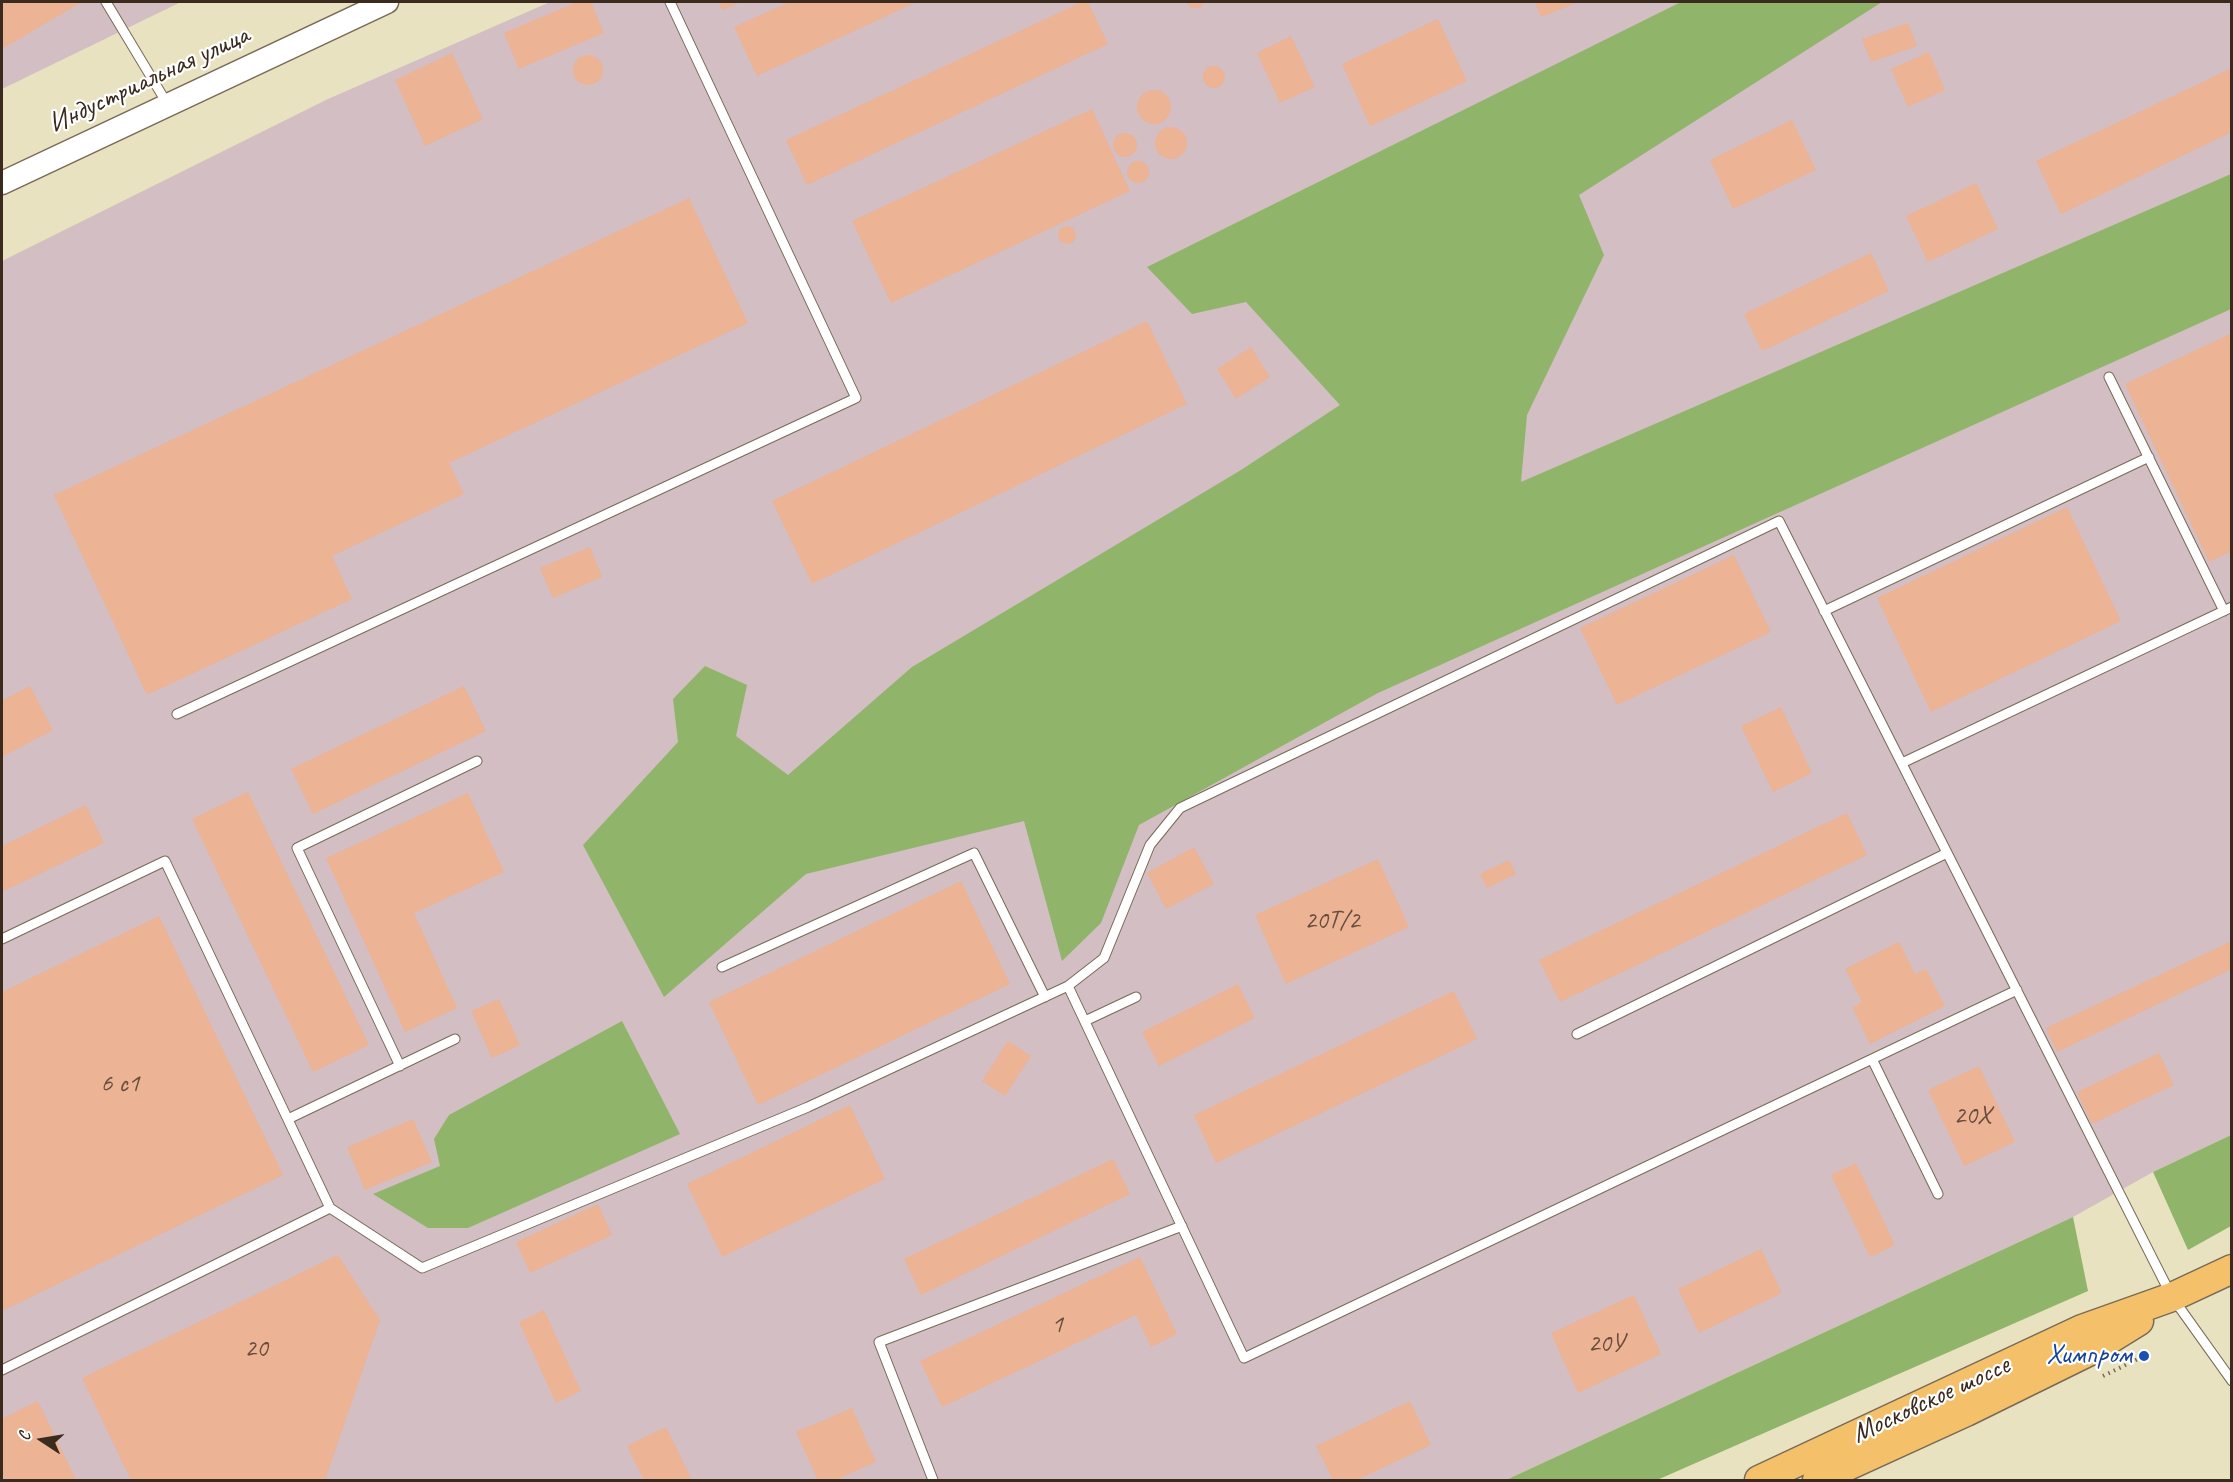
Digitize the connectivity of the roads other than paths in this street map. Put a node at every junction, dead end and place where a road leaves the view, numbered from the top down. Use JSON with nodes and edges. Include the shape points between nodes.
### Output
{"nodes":[{"id":1,"x":106,"y":2,"type":"edge"},
{"id":2,"x":387,"y":2,"type":"edge"},
{"id":3,"x":670,"y":2,"type":"edge"},
{"id":4,"x":168,"y":105,"type":"junction"},
{"id":5,"x":2,"y":183,"type":"edge"},
{"id":6,"x":2109,"y":377,"type":"dead end"},
{"id":7,"x":2149,"y":457,"type":"junction"},
{"id":8,"x":2228,"y":609,"type":"edge"},
{"id":9,"x":1824,"y":611,"type":"junction"},
{"id":10,"x":177,"y":714,"type":"dead end"},
{"id":11,"x":477,"y":761,"type":"dead end"},
{"id":12,"x":1902,"y":763,"type":"junction"},
{"id":13,"x":1947,"y":853,"type":"junction"},
{"id":14,"x":2,"y":939,"type":"edge"},
{"id":15,"x":722,"y":967,"type":"dead end"},
{"id":16,"x":1068,"y":986,"type":"junction"},
{"id":17,"x":2017,"y":990,"type":"junction"},
{"id":18,"x":1045,"y":997,"type":"junction"},
{"id":19,"x":1136,"y":997,"type":"dead end"},
{"id":20,"x":1085,"y":1021,"type":"junction"},
{"id":21,"x":1577,"y":1034,"type":"dead end"},
{"id":22,"x":455,"y":1040,"type":"dead end"},
{"id":23,"x":1872,"y":1059,"type":"junction"},
{"id":24,"x":400,"y":1066,"type":"junction"},
{"id":25,"x":288,"y":1119,"type":"junction"},
{"id":26,"x":1938,"y":1194,"type":"dead end"},
{"id":27,"x":330,"y":1208,"type":"junction"},
{"id":28,"x":1182,"y":1226,"type":"junction"},
{"id":29,"x":2232,"y":1269,"type":"edge"},
{"id":30,"x":2172,"y":1296,"type":"junction"},
{"id":31,"x":2,"y":1370,"type":"edge"},
{"id":32,"x":2232,"y":1381,"type":"edge"},
{"id":33,"x":933,"y":1480,"type":"edge"},
{"id":34,"x":1759,"y":1480,"type":"edge"},
{"id":35,"x":1817,"y":1480,"type":"edge"}],
"edges":[{"from":1,"to":4,"type":"lane"},
{"from":2,"to":4,"type":"street","name":"Индустриальная улица"},
{"from":3,"to":10,"type":"lane","via":[[856,398]]},
{"from":4,"to":5,"type":"street","name":"Индустриальная улица"},
{"from":6,"to":7,"type":"lane"},
{"from":7,"to":8,"type":"lane"},
{"from":7,"to":9,"type":"lane"},
{"from":8,"to":12,"type":"lane"},
{"from":9,"to":12,"type":"lane"},
{"from":9,"to":16,"type":"lane","via":[[1779,521],[1180,808],[1150,845],[1104,958]]},
{"from":11,"to":24,"type":"lane","via":[[297,848]]},
{"from":12,"to":13,"type":"lane"},
{"from":13,"to":17,"type":"lane"},
{"from":13,"to":21,"type":"lane"},
{"from":14,"to":25,"type":"lane","via":[[165,861]]},
{"from":15,"to":18,"type":"lane","via":[[974,853]]},
{"from":16,"to":18,"type":"lane"},
{"from":16,"to":20,"type":"lane"},
{"from":17,"to":23,"type":"lane"},
{"from":17,"to":30,"type":"lane"},
{"from":18,"to":27,"type":"lane","via":[[808,1107],[422,1268]]},
{"from":19,"to":20,"type":"lane"},
{"from":20,"to":28,"type":"lane"},
{"from":22,"to":24,"type":"lane"},
{"from":23,"to":26,"type":"lane"},
{"from":23,"to":28,"type":"lane","via":[[1244,1358]]},
{"from":24,"to":25,"type":"lane"},
{"from":25,"to":27,"type":"lane"},
{"from":27,"to":31,"type":"lane"},
{"from":28,"to":33,"type":"lane","via":[[879,1342]]},
{"from":29,"to":30,"type":"main road","name":"Московское шоссе"},
{"from":30,"to":32,"type":"lane"},
{"from":30,"to":34,"type":"main road","name":"Московское шоссе","via":[[2082,1329]]},
{"from":30,"to":35,"type":"main road","name":"Московское шоссе","via":[[2092,1350]]}]}
